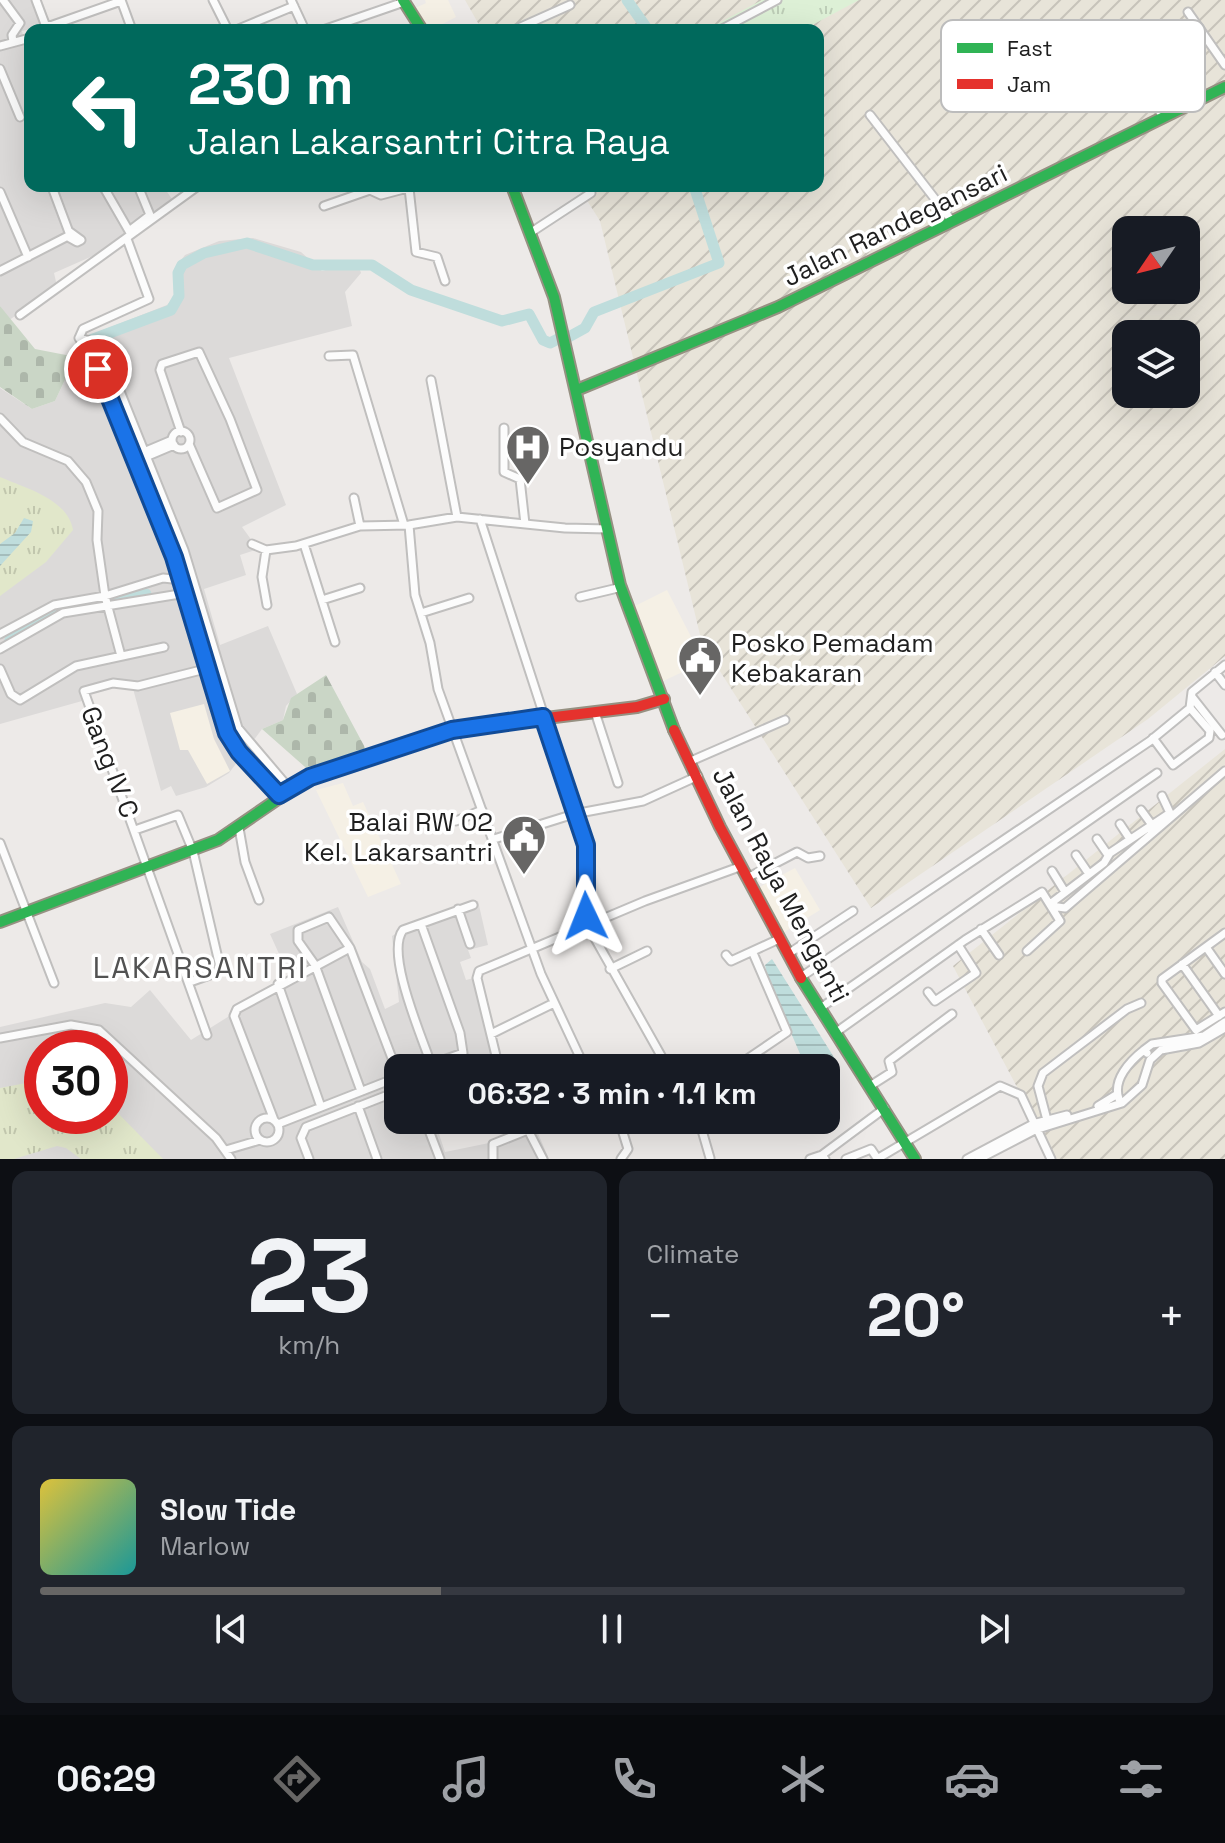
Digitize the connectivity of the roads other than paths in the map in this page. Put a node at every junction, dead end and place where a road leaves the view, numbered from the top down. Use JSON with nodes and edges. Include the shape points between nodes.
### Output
{"nodes":[{"id":1,"x":3,"y":0,"type":"edge"},
{"id":2,"x":36,"y":0,"type":"edge"},
{"id":3,"x":121,"y":0,"type":"edge"},
{"id":4,"x":213,"y":0,"type":"edge"},
{"id":5,"x":777,"y":0,"type":"edge"},
{"id":6,"x":403,"y":1,"type":"edge"},
{"id":7,"x":293,"y":3,"type":"edge"},
{"id":8,"x":570,"y":5,"type":"dead end"},
{"id":9,"x":1188,"y":12,"type":"dead end"},
{"id":10,"x":1194,"y":20,"type":"edge"},
{"id":11,"x":45,"y":24,"type":"edge"},
{"id":12,"x":55,"y":24,"type":"edge"},
{"id":13,"x":130,"y":24,"type":"edge"},
{"id":14,"x":225,"y":24,"type":"edge"},
{"id":15,"x":249,"y":24,"type":"edge"},
{"id":16,"x":302,"y":24,"type":"edge"},
{"id":17,"x":340,"y":24,"type":"edge"},
{"id":18,"x":418,"y":24,"type":"edge"},
{"id":19,"x":527,"y":24,"type":"edge"},
{"id":20,"x":731,"y":24,"type":"edge"},
{"id":21,"x":1205,"y":36,"type":"edge"},
{"id":22,"x":24,"y":39,"type":"edge"},
{"id":23,"x":13,"y":42,"type":"junction"},
{"id":24,"x":0,"y":46,"type":"edge"},
{"id":25,"x":1225,"y":65,"type":"edge"},
{"id":26,"x":0,"y":69,"type":"edge"},
{"id":27,"x":1225,"y":87,"type":"edge"},
{"id":28,"x":1205,"y":97,"type":"edge"},
{"id":29,"x":1160,"y":112,"type":"edge"},
{"id":30,"x":1174,"y":112,"type":"edge"},
{"id":31,"x":870,"y":115,"type":"dead end"},
{"id":32,"x":20,"y":117,"type":"dead end"},
{"id":33,"x":1164,"y":117,"type":"junction"},
{"id":34,"x":0,"y":192,"type":"edge"},
{"id":35,"x":54,"y":192,"type":"edge"},
{"id":36,"x":106,"y":192,"type":"edge"},
{"id":37,"x":141,"y":192,"type":"edge"},
{"id":38,"x":190,"y":192,"type":"edge"},
{"id":39,"x":359,"y":192,"type":"edge"},
{"id":40,"x":412,"y":192,"type":"edge"},
{"id":41,"x":515,"y":192,"type":"edge"},
{"id":42,"x":591,"y":193,"type":"dead end"},
{"id":43,"x":324,"y":206,"type":"dead end"},
{"id":44,"x":952,"y":221,"type":"junction"},
{"id":45,"x":533,"y":231,"type":"junction"},
{"id":46,"x":127,"y":239,"type":"junction"},
{"id":47,"x":28,"y":257,"type":"junction"},
{"id":48,"x":0,"y":271,"type":"edge"},
{"id":49,"x":445,"y":281,"type":"dead end"},
{"id":50,"x":20,"y":315,"type":"dead end"},
{"id":51,"x":88,"y":340,"type":"junction"},
{"id":52,"x":329,"y":356,"type":"dead end"},
{"id":53,"x":431,"y":380,"type":"dead end"},
{"id":54,"x":579,"y":389,"type":"junction"},
{"id":55,"x":0,"y":418,"type":"edge"},
{"id":56,"x":504,"y":428,"type":"dead end"},
{"id":57,"x":181,"y":432,"type":"junction"},
{"id":58,"x":173,"y":442,"type":"junction"},
{"id":59,"x":189,"y":444,"type":"junction"},
{"id":60,"x":143,"y":455,"type":"junction"},
{"id":61,"x":354,"y":498,"type":"dead end"},
{"id":62,"x":457,"y":517,"type":"junction"},
{"id":63,"x":480,"y":519,"type":"junction"},
{"id":64,"x":525,"y":524,"type":"junction"},
{"id":65,"x":406,"y":525,"type":"junction"},
{"id":66,"x":360,"y":526,"type":"junction"},
{"id":67,"x":608,"y":529,"type":"junction"},
{"id":68,"x":252,"y":544,"type":"dead end"},
{"id":69,"x":304,"y":544,"type":"junction"},
{"id":70,"x":266,"y":550,"type":"junction"},
{"id":71,"x":182,"y":580,"type":"junction"},
{"id":72,"x":148,"y":583,"type":"junction"},
{"id":73,"x":622,"y":587,"type":"junction"},
{"id":74,"x":360,"y":588,"type":"dead end"},
{"id":75,"x":186,"y":593,"type":"junction"},
{"id":76,"x":105,"y":596,"type":"junction"},
{"id":77,"x":580,"y":597,"type":"dead end"},
{"id":78,"x":469,"y":598,"type":"dead end"},
{"id":79,"x":150,"y":599,"type":"junction"},
{"id":80,"x":322,"y":600,"type":"junction"},
{"id":81,"x":267,"y":605,"type":"dead end"},
{"id":82,"x":108,"y":608,"type":"junction"},
{"id":83,"x":421,"y":613,"type":"junction"},
{"id":84,"x":0,"y":634,"type":"edge"},
{"id":85,"x":335,"y":642,"type":"dead end"},
{"id":86,"x":164,"y":647,"type":"dead end"},
{"id":87,"x":0,"y":649,"type":"edge"},
{"id":88,"x":121,"y":656,"type":"junction"},
{"id":89,"x":1225,"y":665,"type":"edge"},
{"id":90,"x":219,"y":667,"type":"junction"},
{"id":91,"x":208,"y":668,"type":"junction"},
{"id":92,"x":0,"y":669,"type":"edge"},
{"id":93,"x":1215,"y":672,"type":"junction"},
{"id":94,"x":1225,"y":685,"type":"edge"},
{"id":95,"x":1192,"y":697,"type":"junction"},
{"id":96,"x":664,"y":699,"type":"junction"},
{"id":97,"x":1190,"y":708,"type":"junction"},
{"id":98,"x":595,"y":712,"type":"junction"},
{"id":99,"x":543,"y":717,"type":"junction"},
{"id":100,"x":785,"y":720,"type":"dead end"},
{"id":101,"x":452,"y":730,"type":"junction"},
{"id":102,"x":1222,"y":735,"type":"dead end"},
{"id":103,"x":1153,"y":738,"type":"junction"},
{"id":104,"x":691,"y":761,"type":"junction"},
{"id":105,"x":1225,"y":771,"type":"edge"},
{"id":106,"x":1157,"y":773,"type":"dead end"},
{"id":107,"x":698,"y":776,"type":"junction"},
{"id":108,"x":618,"y":783,"type":"dead end"},
{"id":109,"x":289,"y":788,"type":"junction"},
{"id":110,"x":279,"y":795,"type":"junction"},
{"id":111,"x":1162,"y":796,"type":"dead end"},
{"id":112,"x":482,"y":810,"type":"junction"},
{"id":113,"x":1141,"y":810,"type":"dead end"},
{"id":114,"x":574,"y":814,"type":"junction"},
{"id":115,"x":456,"y":821,"type":"dead end"},
{"id":116,"x":1120,"y":824,"type":"dead end"},
{"id":117,"x":1152,"y":825,"type":"junction"},
{"id":118,"x":239,"y":828,"type":"junction"},
{"id":119,"x":135,"y":830,"type":"junction"},
{"id":120,"x":494,"y":839,"type":"junction"},
{"id":121,"x":1097,"y":839,"type":"dead end"},
{"id":122,"x":1130,"y":839,"type":"junction"},
{"id":123,"x":0,"y":843,"type":"edge"},
{"id":124,"x":193,"y":851,"type":"junction"},
{"id":125,"x":1076,"y":855,"type":"dead end"},
{"id":126,"x":1108,"y":855,"type":"junction"},
{"id":127,"x":820,"y":856,"type":"dead end"},
{"id":128,"x":146,"y":865,"type":"junction"},
{"id":129,"x":742,"y":866,"type":"junction"},
{"id":130,"x":1052,"y":871,"type":"dead end"},
{"id":131,"x":1089,"y":874,"type":"junction"},
{"id":132,"x":747,"y":878,"type":"junction"},
{"id":133,"x":1065,"y":892,"type":"junction"},
{"id":134,"x":259,"y":900,"type":"dead end"},
{"id":135,"x":1049,"y":903,"type":"junction"},
{"id":136,"x":473,"y":905,"type":"dead end"},
{"id":137,"x":458,"y":909,"type":"junction"},
{"id":138,"x":853,"y":911,"type":"dead end"},
{"id":139,"x":24,"y":912,"type":"junction"},
{"id":140,"x":0,"y":922,"type":"edge"},
{"id":141,"x":421,"y":924,"type":"junction"},
{"id":142,"x":588,"y":926,"type":"junction"},
{"id":143,"x":981,"y":929,"type":"junction"},
{"id":144,"x":1225,"y":933,"type":"edge"},
{"id":145,"x":779,"y":939,"type":"junction"},
{"id":146,"x":470,"y":944,"type":"dead end"},
{"id":147,"x":958,"y":945,"type":"junction"},
{"id":148,"x":1206,"y":947,"type":"junction"},
{"id":149,"x":350,"y":948,"type":"junction"},
{"id":150,"x":533,"y":949,"type":"junction"},
{"id":151,"x":647,"y":951,"type":"dead end"},
{"id":152,"x":1027,"y":951,"type":"dead end"},
{"id":153,"x":753,"y":953,"type":"junction"},
{"id":154,"x":788,"y":954,"type":"junction"},
{"id":155,"x":726,"y":955,"type":"dead end"},
{"id":156,"x":999,"y":955,"type":"dead end"},
{"id":157,"x":1182,"y":964,"type":"junction"},
{"id":158,"x":315,"y":965,"type":"junction"},
{"id":159,"x":610,"y":969,"type":"junction"},
{"id":160,"x":1225,"y":974,"type":"edge"},
{"id":161,"x":801,"y":977,"type":"junction"},
{"id":162,"x":190,"y":982,"type":"junction"},
{"id":163,"x":54,"y":983,"type":"dead end"},
{"id":164,"x":278,"y":984,"type":"junction"},
{"id":165,"x":928,"y":992,"type":"dead end"},
{"id":166,"x":554,"y":1003,"type":"junction"},
{"id":167,"x":1141,"y":1003,"type":"dead end"},
{"id":168,"x":819,"y":1009,"type":"junction"},
{"id":169,"x":952,"y":1014,"type":"dead end"},
{"id":170,"x":1223,"y":1017,"type":"edge"},
{"id":171,"x":1225,"y":1028,"type":"edge"},
{"id":172,"x":835,"y":1033,"type":"junction"},
{"id":173,"x":491,"y":1034,"type":"junction"},
{"id":174,"x":207,"y":1035,"type":"dead end"},
{"id":175,"x":0,"y":1038,"type":"edge"},
{"id":176,"x":1144,"y":1050,"type":"junction"},
{"id":177,"x":390,"y":1054,"type":"edge"},
{"id":178,"x":428,"y":1054,"type":"edge"},
{"id":179,"x":460,"y":1054,"type":"edge"},
{"id":180,"x":496,"y":1054,"type":"edge"},
{"id":181,"x":578,"y":1054,"type":"edge"},
{"id":182,"x":660,"y":1054,"type":"edge"},
{"id":183,"x":755,"y":1054,"type":"edge"},
{"id":184,"x":1152,"y":1056,"type":"junction"},
{"id":185,"x":384,"y":1081,"type":"edge"},
{"id":186,"x":870,"y":1086,"type":"junction"},
{"id":187,"x":361,"y":1091,"type":"junction"},
{"id":188,"x":1116,"y":1095,"type":"junction"},
{"id":189,"x":384,"y":1096,"type":"edge"},
{"id":190,"x":1122,"y":1103,"type":"junction"},
{"id":191,"x":358,"y":1106,"type":"junction"},
{"id":192,"x":321,"y":1107,"type":"junction"},
{"id":193,"x":885,"y":1108,"type":"junction"},
{"id":194,"x":1047,"y":1120,"type":"junction"},
{"id":195,"x":276,"y":1122,"type":"junction"},
{"id":196,"x":1034,"y":1127,"type":"junction"},
{"id":197,"x":430,"y":1134,"type":"edge"},
{"id":198,"x":624,"y":1134,"type":"edge"},
{"id":199,"x":703,"y":1134,"type":"edge"},
{"id":200,"x":258,"y":1136,"type":"junction"},
{"id":201,"x":905,"y":1141,"type":"junction"},
{"id":202,"x":226,"y":1150,"type":"junction"},
{"id":203,"x":823,"y":1157,"type":"edge"},
{"id":204,"x":710,"y":1158,"type":"edge"},
{"id":205,"x":877,"y":1158,"type":"edge"},
{"id":206,"x":231,"y":1159,"type":"edge"},
{"id":207,"x":309,"y":1159,"type":"edge"},
{"id":208,"x":377,"y":1159,"type":"edge"},
{"id":209,"x":440,"y":1159,"type":"edge"},
{"id":210,"x":493,"y":1159,"type":"edge"},
{"id":211,"x":543,"y":1159,"type":"edge"},
{"id":212,"x":621,"y":1159,"type":"edge"},
{"id":213,"x":810,"y":1159,"type":"edge"},
{"id":214,"x":846,"y":1159,"type":"edge"},
{"id":215,"x":915,"y":1159,"type":"edge"},
{"id":216,"x":967,"y":1159,"type":"edge"},
{"id":217,"x":979,"y":1159,"type":"edge"},
{"id":218,"x":1051,"y":1159,"type":"edge"}],
"edges":[{"from":1,"to":23,"type":"street","via":[[20,23]]},
{"from":2,"to":11,"type":"street"},
{"from":3,"to":12,"type":"street"},
{"from":3,"to":13,"type":"street"},
{"from":4,"to":14,"type":"street"},
{"from":5,"to":20,"type":"street"},
{"from":6,"to":17,"type":"street"},
{"from":6,"to":18,"type":"street"},
{"from":7,"to":15,"type":"street"},
{"from":7,"to":16,"type":"street"},
{"from":8,"to":19,"type":"street"},
{"from":9,"to":10,"type":"street"},
{"from":21,"to":25,"type":"street"},
{"from":22,"to":23,"type":"street"},
{"from":23,"to":24,"type":"street"},
{"from":26,"to":32,"type":"street"},
{"from":27,"to":28,"type":"street","name":"Jalan Randegansari"},
{"from":29,"to":33,"type":"street"},
{"from":30,"to":33,"type":"street","name":"Jalan Randegansari"},
{"from":31,"to":44,"type":"street"},
{"from":33,"to":44,"type":"street","name":"Jalan Randegansari"},
{"from":34,"to":47,"type":"street"},
{"from":35,"to":47,"type":"street","via":[[69,235]]},
{"from":36,"to":37,"type":"street","via":[[129,231],[151,213]]},
{"from":38,"to":46,"type":"street"},
{"from":39,"to":43,"type":"street"},
{"from":40,"to":49,"type":"street","via":[[416,252],[437,257]]},
{"from":41,"to":45,"type":"street","name":"Jalan Raya Menganti"},
{"from":42,"to":45,"type":"street"},
{"from":44,"to":54,"type":"street","name":"Jalan Randegansari","via":[[778,307]]},
{"from":45,"to":54,"type":"street","name":"Jalan Raya Menganti"},
{"from":46,"to":50,"type":"street"},
{"from":46,"to":51,"type":"street","via":[[149,299],[83,329]]},
{"from":47,"to":48,"type":"street"},
{"from":51,"to":60,"type":"street"},
{"from":51,"to":60,"type":"street"},
{"from":52,"to":65,"type":"street","via":[[353,355]]},
{"from":53,"to":62,"type":"street"},
{"from":54,"to":67,"type":"street","name":"Jalan Raya Menganti"},
{"from":55,"to":76,"type":"street","via":[[23,442],[79,470],[100,520],[97,540]]},
{"from":56,"to":64,"type":"street","via":[[504,472],[520,479]]},
{"from":57,"to":58,"type":"street"},
{"from":57,"to":59,"type":"street"},
{"from":57,"to":59,"type":"street","via":[[160,370],[162,364],[194,351],[202,355],[257,490],[217,508]]},
{"from":58,"to":59,"type":"street","via":[[183,449]]},
{"from":58,"to":60,"type":"street"},
{"from":60,"to":71,"type":"street"},
{"from":60,"to":90,"type":"street","via":[[184,550]]},
{"from":61,"to":66,"type":"street"},
{"from":62,"to":63,"type":"street"},
{"from":62,"to":65,"type":"street"},
{"from":63,"to":64,"type":"street"},
{"from":63,"to":99,"type":"street"},
{"from":64,"to":67,"type":"street"},
{"from":65,"to":66,"type":"street"},
{"from":65,"to":83,"type":"street"},
{"from":66,"to":69,"type":"street"},
{"from":67,"to":73,"type":"street","name":"Jalan Raya Menganti"},
{"from":68,"to":70,"type":"street"},
{"from":69,"to":70,"type":"street"},
{"from":69,"to":80,"type":"street"},
{"from":70,"to":81,"type":"street","via":[[262,577]]},
{"from":71,"to":72,"type":"street"},
{"from":71,"to":75,"type":"street"},
{"from":72,"to":76,"type":"street"},
{"from":72,"to":79,"type":"street"},
{"from":73,"to":77,"type":"street"},
{"from":73,"to":96,"type":"street","name":"Jalan Raya Menganti"},
{"from":74,"to":80,"type":"street"},
{"from":75,"to":79,"type":"street"},
{"from":75,"to":91,"type":"street"},
{"from":76,"to":82,"type":"street"},
{"from":76,"to":84,"type":"street","via":[[46,608]]},
{"from":78,"to":83,"type":"street"},
{"from":79,"to":82,"type":"street"},
{"from":80,"to":85,"type":"street"},
{"from":82,"to":87,"type":"street","via":[[63,613]]},
{"from":82,"to":88,"type":"street"},
{"from":83,"to":101,"type":"street"},
{"from":86,"to":88,"type":"street"},
{"from":88,"to":92,"type":"street","via":[[76,666],[20,700],[11,694]]},
{"from":89,"to":93,"type":"street"},
{"from":90,"to":91,"type":"street"},
{"from":90,"to":109,"type":"street","via":[[238,728]]},
{"from":91,"to":110,"type":"street","via":[[227,733]]},
{"from":91,"to":119,"type":"street","name":"Gang IV C","via":[[146,684],[113,683],[84,691]]},
{"from":93,"to":94,"type":"street"},
{"from":93,"to":95,"type":"street"},
{"from":95,"to":97,"type":"street"},
{"from":95,"to":102,"type":"street"},
{"from":96,"to":98,"type":"street"},
{"from":96,"to":104,"type":"street","name":"Jalan Raya Menganti"},
{"from":97,"to":103,"type":"street"},
{"from":97,"to":103,"type":"street","via":[[1210,731],[1209,738],[1173,765]]},
{"from":98,"to":99,"type":"street"},
{"from":98,"to":108,"type":"street"},
{"from":99,"to":101,"type":"street"},
{"from":99,"to":114,"type":"street"},
{"from":100,"to":104,"type":"street"},
{"from":101,"to":109,"type":"street"},
{"from":101,"to":112,"type":"street"},
{"from":103,"to":161,"type":"street"},
{"from":104,"to":107,"type":"street","name":"Jalan Raya Menganti"},
{"from":105,"to":135,"type":"street","via":[[1065,908]]},
{"from":106,"to":168,"type":"street"},
{"from":107,"to":114,"type":"street","via":[[629,806]]},
{"from":107,"to":129,"type":"street","name":"Jalan Raya Menganti"},
{"from":109,"to":110,"type":"street"},
{"from":110,"to":118,"type":"street"},
{"from":111,"to":117,"type":"street","via":[[1172,811]]},
{"from":112,"to":115,"type":"street"},
{"from":112,"to":120,"type":"street"},
{"from":113,"to":117,"type":"street"},
{"from":114,"to":120,"type":"street"},
{"from":114,"to":142,"type":"street","via":[[588,851]]},
{"from":116,"to":122,"type":"street"},
{"from":117,"to":122,"type":"street"},
{"from":118,"to":124,"type":"street"},
{"from":118,"to":134,"type":"street"},
{"from":119,"to":124,"type":"street","via":[[178,815]]},
{"from":119,"to":128,"type":"street","name":"Gang IV C"},
{"from":120,"to":150,"type":"street"},
{"from":121,"to":126,"type":"street"},
{"from":122,"to":126,"type":"street"},
{"from":123,"to":139,"type":"street"},
{"from":124,"to":128,"type":"street"},
{"from":124,"to":162,"type":"street","via":[[220,967]]},
{"from":125,"to":131,"type":"street"},
{"from":126,"to":131,"type":"street"},
{"from":127,"to":132,"type":"street","via":[[808,858],[797,852]]},
{"from":128,"to":139,"type":"street"},
{"from":128,"to":162,"type":"street","name":"Gang IV C"},
{"from":129,"to":132,"type":"street","name":"Jalan Raya Menganti"},
{"from":129,"to":142,"type":"street"},
{"from":130,"to":133,"type":"street"},
{"from":131,"to":133,"type":"street"},
{"from":132,"to":145,"type":"street","name":"Jalan Raya Menganti"},
{"from":133,"to":135,"type":"street"},
{"from":135,"to":143,"type":"street","via":[[1042,892]]},
{"from":135,"to":152,"type":"street","via":[[1059,924]]},
{"from":136,"to":137,"type":"street"},
{"from":137,"to":141,"type":"street"},
{"from":137,"to":146,"type":"street"},
{"from":138,"to":154,"type":"street"},
{"from":139,"to":140,"type":"street"},
{"from":139,"to":163,"type":"street"},
{"from":141,"to":178,"type":"street","via":[[400,934],[399,959]]},
{"from":141,"to":179,"type":"street","via":[[460,1033]]},
{"from":142,"to":150,"type":"street"},
{"from":142,"to":159,"type":"street"},
{"from":143,"to":147,"type":"street"},
{"from":143,"to":156,"type":"street"},
{"from":144,"to":148,"type":"street"},
{"from":145,"to":153,"type":"street"},
{"from":145,"to":154,"type":"street","name":"Jalan Raya Menganti"},
{"from":147,"to":165,"type":"street","via":[[976,973],[935,1001]]},
{"from":147,"to":172,"type":"street"},
{"from":148,"to":157,"type":"street"},
{"from":148,"to":160,"type":"street"},
{"from":149,"to":158,"type":"street"},
{"from":149,"to":158,"type":"street","via":[[332,918],[312,922],[297,935]]},
{"from":149,"to":177,"type":"street"},
{"from":150,"to":166,"type":"street"},
{"from":150,"to":173,"type":"street","via":[[477,974]]},
{"from":151,"to":159,"type":"street"},
{"from":153,"to":155,"type":"street","via":[[731,961]]},
{"from":153,"to":183,"type":"street","via":[[787,1032]]},
{"from":154,"to":161,"type":"street","name":"Jalan Raya Menganti"},
{"from":157,"to":170,"type":"street"},
{"from":157,"to":170,"type":"street","via":[[1162,983],[1196,1030]]},
{"from":158,"to":164,"type":"street"},
{"from":158,"to":187,"type":"street"},
{"from":159,"to":182,"type":"street"},
{"from":161,"to":168,"type":"street","name":"Jalan Raya Menganti"},
{"from":162,"to":174,"type":"street","name":"Gang IV C"},
{"from":164,"to":192,"type":"street"},
{"from":164,"to":195,"type":"street","via":[[234,1016]]},
{"from":166,"to":173,"type":"street"},
{"from":166,"to":181,"type":"street"},
{"from":167,"to":194,"type":"street","via":[[1043,1073],[1038,1086]]},
{"from":168,"to":172,"type":"street","name":"Jalan Raya Menganti"},
{"from":169,"to":186,"type":"street","via":[[889,1061],[892,1072]]},
{"from":170,"to":176,"type":"street","via":[[1204,1036],[1152,1044]]},
{"from":171,"to":184,"type":"street","via":[[1199,1043]]},
{"from":172,"to":186,"type":"street","name":"Jalan Raya Menganti"},
{"from":173,"to":180,"type":"street"},
{"from":175,"to":202,"type":"street","via":[[71,1025],[99,1030]]},
{"from":176,"to":184,"type":"street"},
{"from":176,"to":188,"type":"street","via":[[1129,1062]]},
{"from":184,"to":190,"type":"street","via":[[1142,1085]]},
{"from":185,"to":187,"type":"street"},
{"from":186,"to":193,"type":"street","name":"Jalan Raya Menganti"},
{"from":187,"to":192,"type":"street"},
{"from":188,"to":190,"type":"street"},
{"from":188,"to":194,"type":"street","via":[[1103,1105]]},
{"from":189,"to":191,"type":"street"},
{"from":190,"to":196,"type":"street"},
{"from":191,"to":207,"type":"street","via":[[301,1132]]},
{"from":191,"to":208,"type":"street"},
{"from":192,"to":195,"type":"street"},
{"from":193,"to":201,"type":"street","name":"Jalan Raya Menganti"},
{"from":193,"to":203,"type":"street"},
{"from":194,"to":196,"type":"street"},
{"from":195,"to":200,"type":"street","via":[[259,1122]]},
{"from":195,"to":200,"type":"street","via":[[279,1134],[274,1140]]},
{"from":196,"to":201,"type":"street","via":[[1021,1095],[1000,1086]]},
{"from":196,"to":216,"type":"street"},
{"from":196,"to":217,"type":"street"},
{"from":196,"to":218,"type":"street"},
{"from":197,"to":209,"type":"street"},
{"from":198,"to":212,"type":"street","via":[[628,1149]]},
{"from":199,"to":204,"type":"street"},
{"from":200,"to":202,"type":"street"},
{"from":201,"to":205,"type":"street"},
{"from":201,"to":215,"type":"street","name":"Jalan Raya Menganti"},
{"from":202,"to":206,"type":"street"},
{"from":203,"to":213,"type":"street"},
{"from":205,"to":214,"type":"street","via":[[871,1149]]},
{"from":210,"to":211,"type":"street","via":[[493,1144],[528,1130]]}]}
